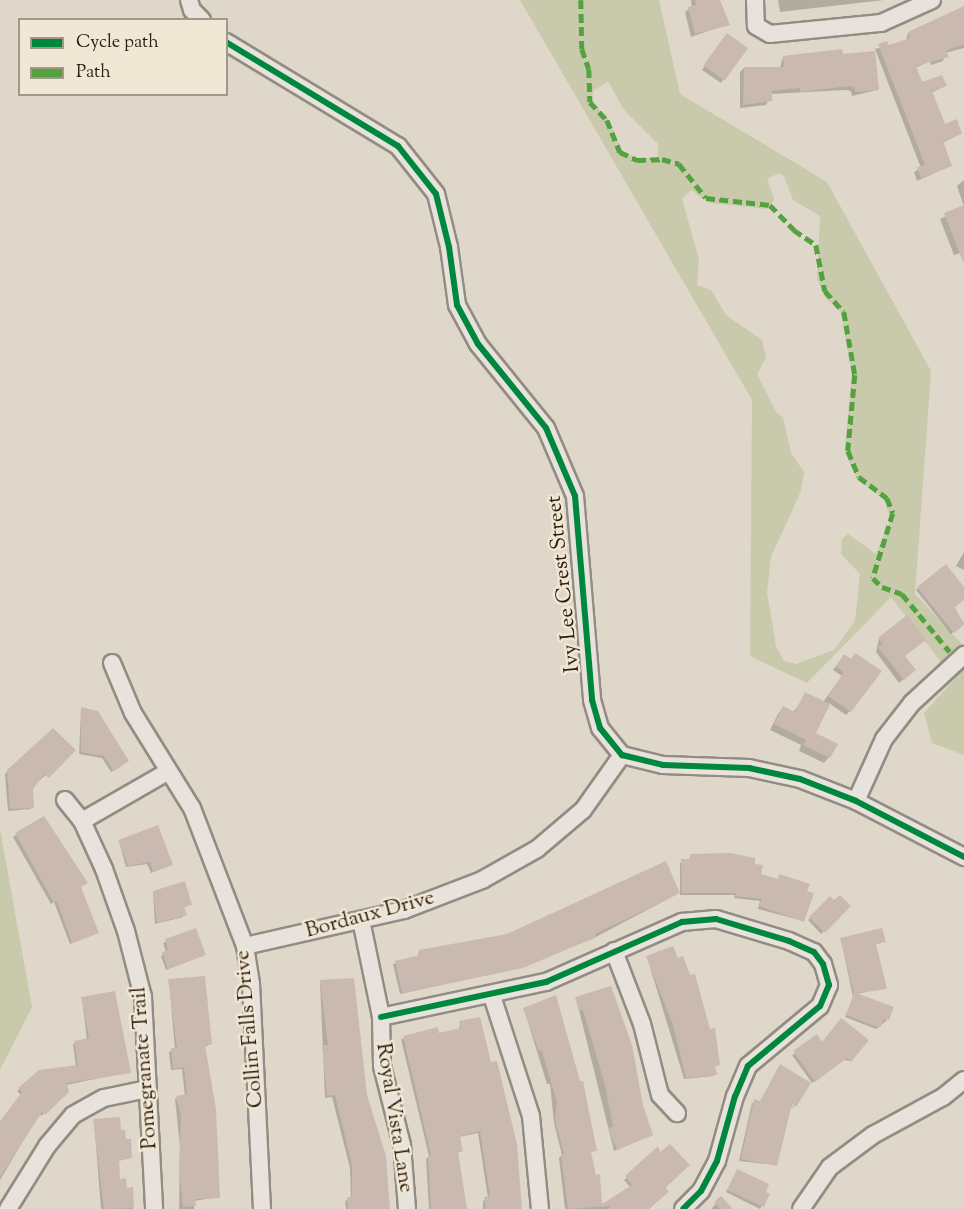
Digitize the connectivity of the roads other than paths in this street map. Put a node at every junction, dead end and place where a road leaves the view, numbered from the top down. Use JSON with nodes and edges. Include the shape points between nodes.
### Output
{"nodes":[{"id":1,"x":189,"y":0,"type":"edge"},
{"id":2,"x":755,"y":0,"type":"edge"},
{"id":3,"x":932,"y":0,"type":"edge"},
{"id":4,"x":200,"y":18,"type":"edge"},
{"id":5,"x":228,"y":43,"type":"edge"},
{"id":6,"x":959,"y":660,"type":"edge"},
{"id":7,"x":112,"y":663,"type":"dead end"},
{"id":8,"x":622,"y":754,"type":"junction"},
{"id":9,"x":169,"y":771,"type":"junction"},
{"id":10,"x":65,"y":800,"type":"dead end"},
{"id":11,"x":856,"y":801,"type":"junction"},
{"id":12,"x":82,"y":821,"type":"junction"},
{"id":13,"x":964,"y":857,"type":"edge"},
{"id":14,"x":361,"y":920,"type":"junction"},
{"id":15,"x":245,"y":946,"type":"junction"},
{"id":16,"x":614,"y":951,"type":"junction"},
{"id":17,"x":492,"y":996,"type":"junction"},
{"id":18,"x":381,"y":1017,"type":"junction"},
{"id":19,"x":964,"y":1080,"type":"edge"},
{"id":20,"x":148,"y":1089,"type":"junction"},
{"id":21,"x":676,"y":1113,"type":"dead end"},
{"id":22,"x":8,"y":1209,"type":"edge"},
{"id":23,"x":154,"y":1209,"type":"edge"},
{"id":24,"x":262,"y":1209,"type":"edge"},
{"id":25,"x":407,"y":1209,"type":"edge"},
{"id":26,"x":540,"y":1209,"type":"edge"},
{"id":27,"x":683,"y":1209,"type":"edge"},
{"id":28,"x":801,"y":1209,"type":"edge"}],
"edges":[{"from":1,"to":4,"type":"street"},
{"from":2,"to":3,"type":"street","via":[[756,26],[770,34],[881,23]]},
{"from":5,"to":8,"type":"street","name":"Ivy Lee Crest Street","via":[[398,146],[436,194],[457,304],[478,344],[546,429],[575,496],[592,700],[600,728]]},
{"from":6,"to":11,"type":"street","via":[[912,703],[884,739]]},
{"from":7,"to":9,"type":"street","name":"Collin Falls Drive","via":[[133,713]]},
{"from":8,"to":11,"type":"street","via":[[663,765],[749,768],[800,779]]},
{"from":8,"to":14,"type":"street","name":"Bordaux Drive","via":[[583,810],[537,849],[482,880],[404,910]]},
{"from":9,"to":12,"type":"street"},
{"from":9,"to":15,"type":"street","name":"Collin Falls Drive","via":[[192,808]]},
{"from":10,"to":12,"type":"street","name":"Pomegranate Trail"},
{"from":11,"to":13,"type":"street"},
{"from":12,"to":20,"type":"street","name":"Pomegranate Trail","via":[[119,911],[140,986]]},
{"from":14,"to":15,"type":"street","name":"Bordaux Drive"},
{"from":14,"to":18,"type":"street","name":"Royal Vista Lane"},
{"from":15,"to":24,"type":"street","name":"Collin Falls Drive","via":[[251,984]]},
{"from":16,"to":17,"type":"street","via":[[546,982]]},
{"from":16,"to":21,"type":"street","via":[[642,1024],[660,1095]]},
{"from":16,"to":27,"type":"street","via":[[682,922],[716,919],[789,940],[814,952],[823,964],[829,985],[820,1006],[748,1066],[735,1096],[717,1161],[701,1191]]},
{"from":17,"to":18,"type":"street"},
{"from":17,"to":26,"type":"street","via":[[531,1116]]},
{"from":18,"to":25,"type":"street","name":"Royal Vista Lane","via":[[382,1066],[402,1145]]},
{"from":19,"to":28,"type":"street","via":[[943,1097],[873,1135],[830,1167]]},
{"from":20,"to":22,"type":"street","via":[[104,1098],[73,1115],[47,1146]]},
{"from":20,"to":23,"type":"street","name":"Pomegranate Trail"}]}
